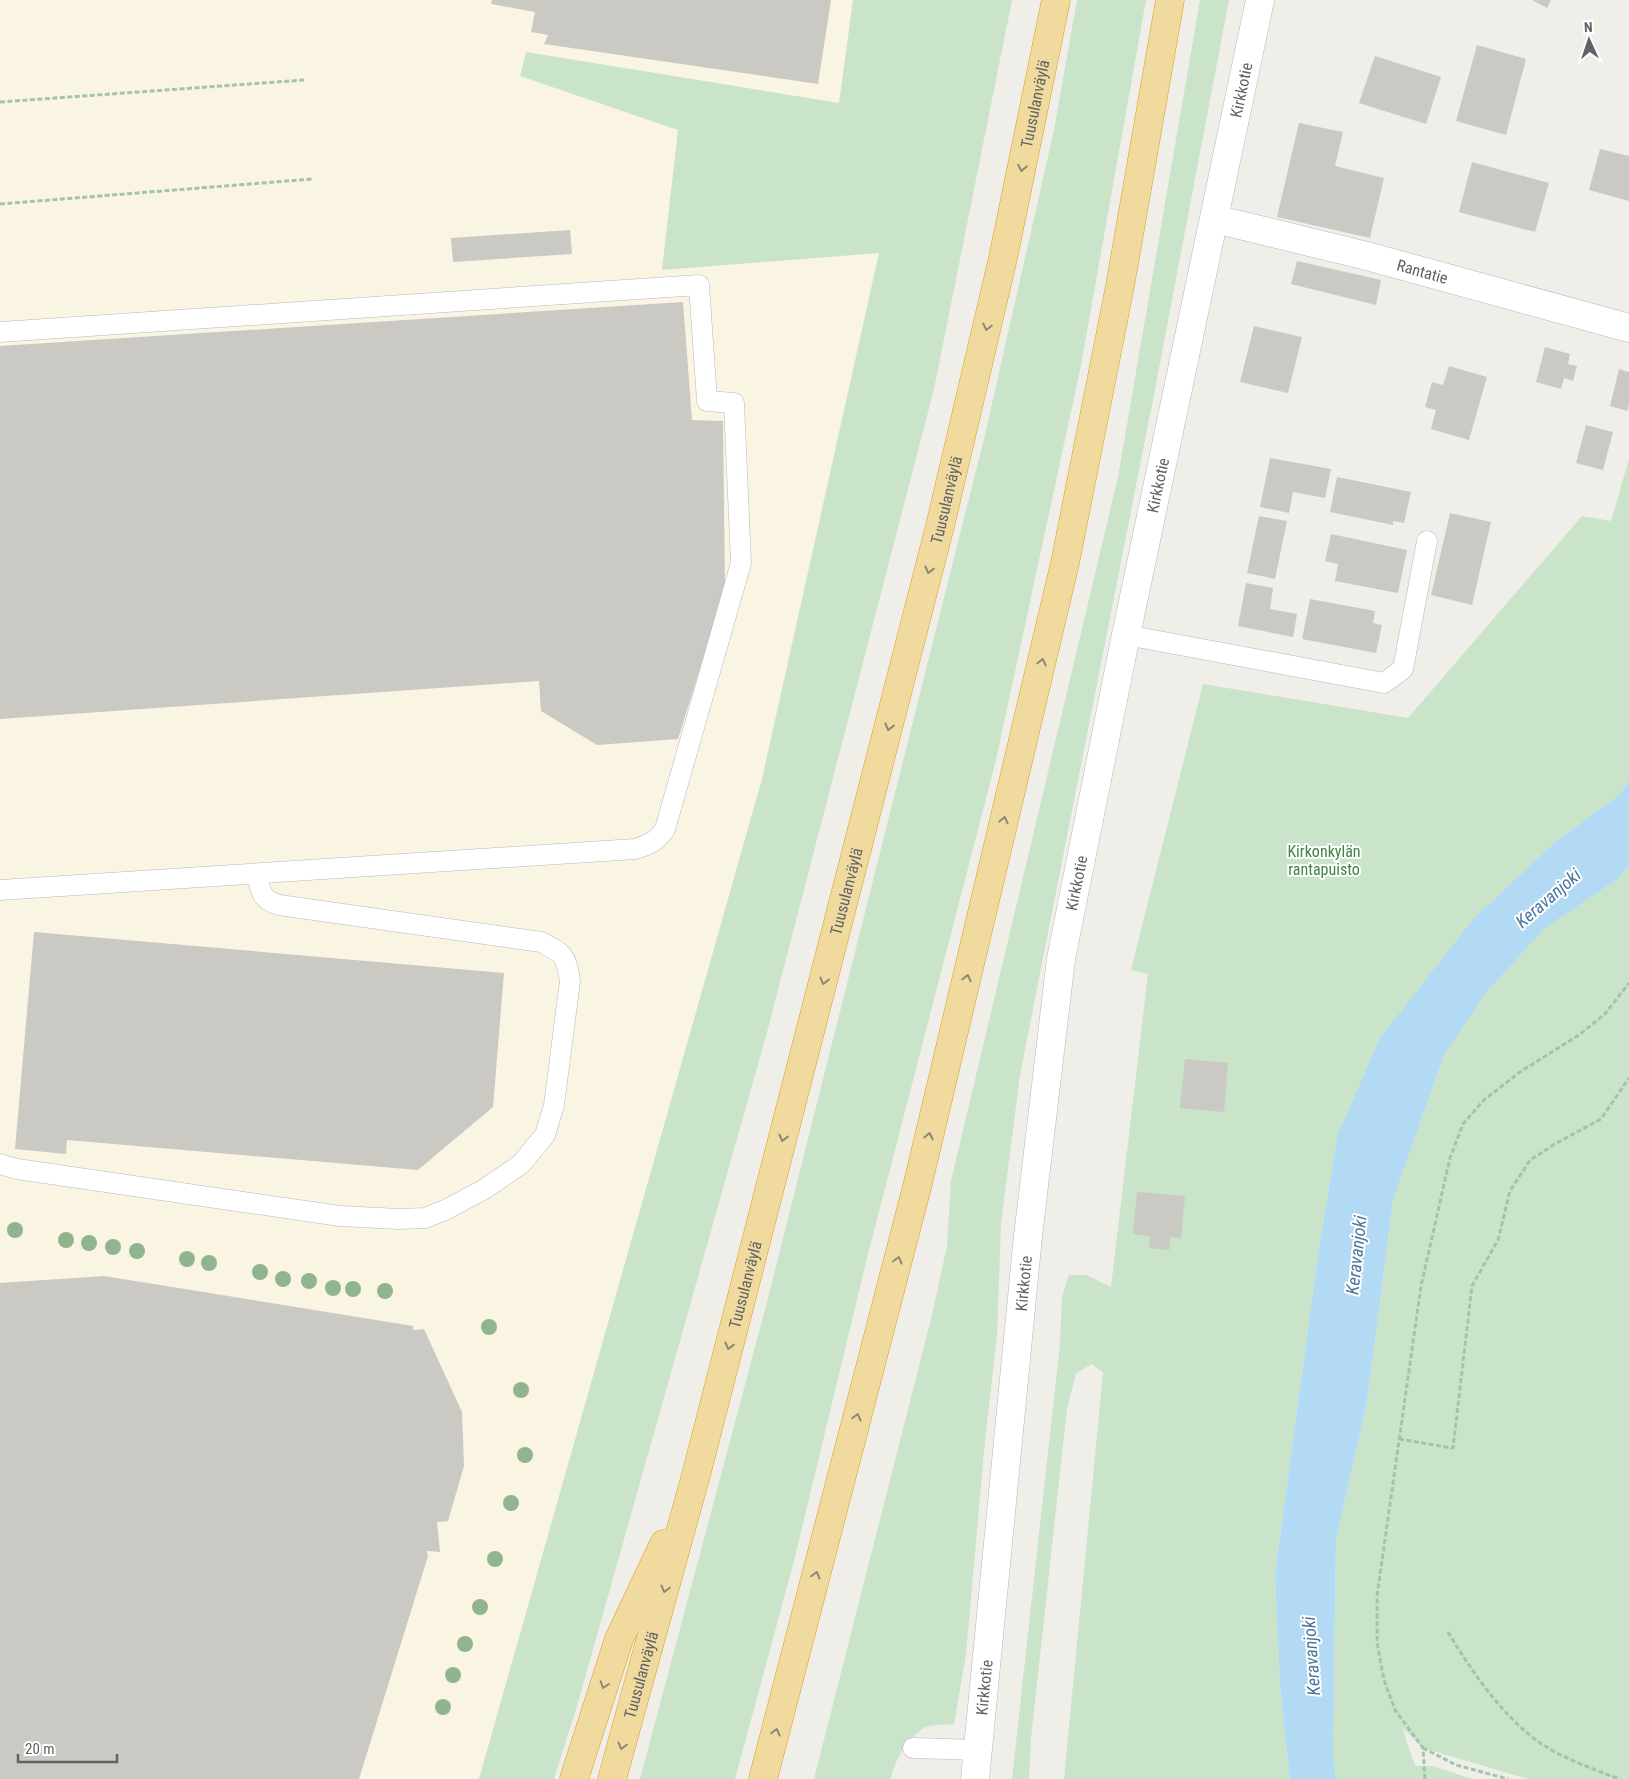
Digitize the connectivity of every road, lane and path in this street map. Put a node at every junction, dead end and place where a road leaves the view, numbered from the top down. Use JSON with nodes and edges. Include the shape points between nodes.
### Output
{"nodes":[{"id":1,"x":1056,"y":0,"type":"edge"},
{"id":2,"x":1170,"y":0,"type":"edge"},
{"id":3,"x":1260,"y":0,"type":"edge"},
{"id":4,"x":304,"y":80,"type":"dead end"},
{"id":5,"x":0,"y":102,"type":"edge"},
{"id":6,"x":312,"y":179,"type":"dead end"},
{"id":7,"x":0,"y":204,"type":"edge"},
{"id":8,"x":1215,"y":219,"type":"junction"},
{"id":9,"x":1629,"y":328,"type":"edge"},
{"id":10,"x":0,"y":332,"type":"edge"},
{"id":11,"x":1427,"y":541,"type":"dead end"},
{"id":12,"x":1126,"y":635,"type":"junction"},
{"id":13,"x":257,"y":874,"type":"junction"},
{"id":14,"x":0,"y":890,"type":"edge"},
{"id":15,"x":1629,"y":983,"type":"edge"},
{"id":16,"x":1629,"y":1078,"type":"edge"},
{"id":17,"x":0,"y":1164,"type":"edge"},
{"id":18,"x":1399,"y":1439,"type":"junction"},
{"id":19,"x":696,"y":1475,"type":"junction"},
{"id":20,"x":1448,"y":1632,"type":"dead end"},
{"id":21,"x":913,"y":1748,"type":"dead end"},
{"id":22,"x":1423,"y":1748,"type":"junction"},
{"id":23,"x":978,"y":1750,"type":"junction"},
{"id":24,"x":574,"y":1779,"type":"edge"},
{"id":25,"x":612,"y":1779,"type":"edge"},
{"id":26,"x":763,"y":1779,"type":"edge"},
{"id":27,"x":975,"y":1779,"type":"edge"},
{"id":28,"x":1425,"y":1779,"type":"edge"},
{"id":29,"x":1508,"y":1779,"type":"edge"},
{"id":30,"x":1619,"y":1779,"type":"edge"}],
"edges":[{"from":1,"to":19,"type":"highway","name":"Tuusulanväylä","one_way":true,"via":[[1003,258],[940,526]]},
{"from":26,"to":2,"type":"highway","one_way":true,"via":[[918,1184],[1065,563],[1120,286]]},
{"from":3,"to":8,"type":"street","name":"Kirkkotie"},
{"from":4,"to":5,"type":"path"},
{"from":6,"to":7,"type":"path"},
{"from":8,"to":9,"type":"street","name":"Rantatie","via":[[1367,256]]},
{"from":8,"to":12,"type":"street","name":"Kirkkotie"},
{"from":10,"to":13,"type":"lane","via":[[699,285],[706,401],[734,403],[741,563],[665,829],[648,845],[635,849]]},
{"from":11,"to":12,"type":"lane","via":[[1403,669],[1384,683]]},
{"from":12,"to":23,"type":"street","name":"Kirkkotie","via":[[1061,959],[1028,1236]]},
{"from":13,"to":14,"type":"lane"},
{"from":13,"to":17,"type":"lane","via":[[261,892],[268,901],[279,905],[541,942],[560,952],[570,981],[554,1105],[545,1135],[521,1164],[483,1190],[445,1210],[425,1218],[399,1220],[340,1216]]},
{"from":15,"to":18,"type":"path","via":[[1605,1014],[1520,1072],[1484,1100],[1463,1124],[1450,1158],[1421,1286]]},
{"from":16,"to":18,"type":"path","via":[[1601,1119],[1530,1160],[1510,1191],[1498,1240],[1472,1286],[1453,1448]]},
{"from":18,"to":22,"type":"path","via":[[1377,1596],[1377,1643],[1384,1680],[1395,1710]]},
{"from":19,"to":24,"type":"highway","one_way":true,"via":[[619,1639]]},
{"from":19,"to":25,"type":"highway","name":"Tuusulanväylä","one_way":true},
{"from":20,"to":30,"type":"path","via":[[1470,1668],[1512,1719],[1536,1740],[1570,1760]]},
{"from":21,"to":23,"type":"lane"},
{"from":22,"to":28,"type":"path"},
{"from":22,"to":29,"type":"path","via":[[1456,1765]]},
{"from":23,"to":27,"type":"street","name":"Kirkkotie"}]}
